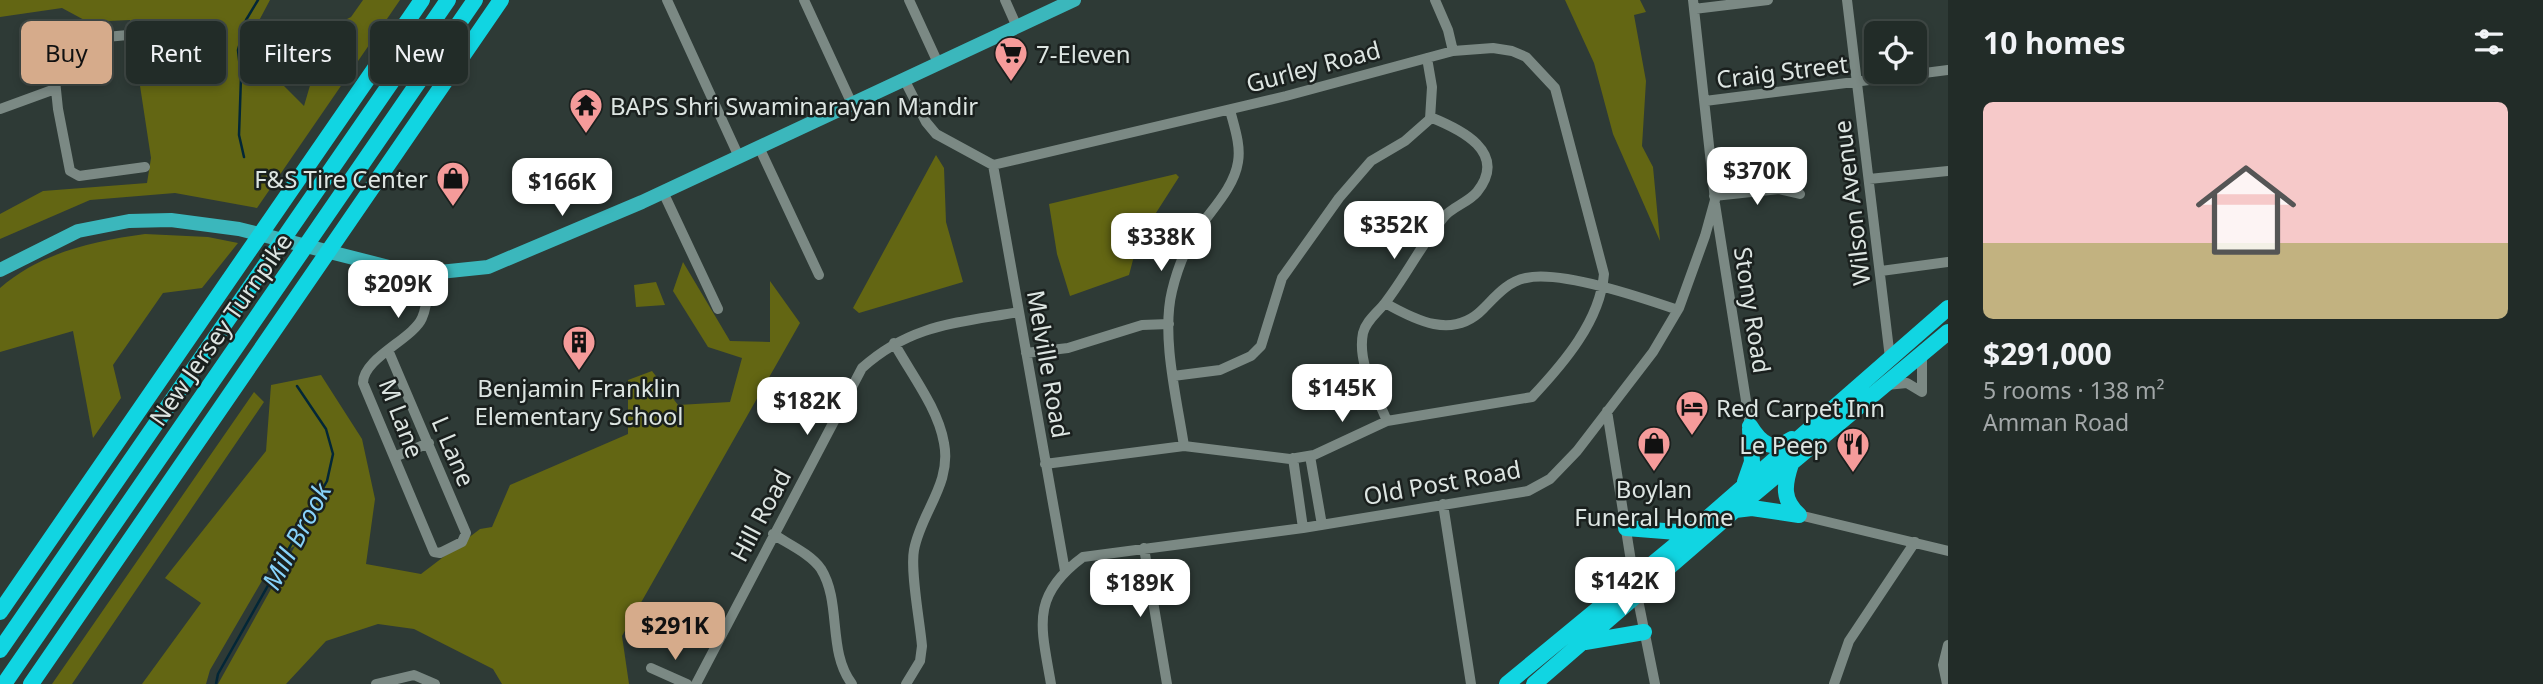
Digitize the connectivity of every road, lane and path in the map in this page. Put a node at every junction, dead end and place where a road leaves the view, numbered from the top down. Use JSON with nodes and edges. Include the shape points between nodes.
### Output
{"nodes":[{"id":1,"x":422,"y":0,"type":"edge"},
{"id":2,"x":448,"y":0,"type":"edge"},
{"id":3,"x":475,"y":0,"type":"edge"},
{"id":4,"x":501,"y":0,"type":"edge"},
{"id":5,"x":667,"y":0,"type":"edge"},
{"id":6,"x":804,"y":0,"type":"edge"},
{"id":7,"x":909,"y":0,"type":"edge"},
{"id":8,"x":1005,"y":0,"type":"edge"},
{"id":9,"x":1074,"y":0,"type":"edge"},
{"id":10,"x":1435,"y":0,"type":"edge"},
{"id":11,"x":1768,"y":0,"type":"edge"},
{"id":12,"x":1847,"y":0,"type":"edge"},
{"id":13,"x":1694,"y":5,"type":"edge"},
{"id":14,"x":1017,"y":27,"type":"junction"},
{"id":15,"x":126,"y":35,"type":"edge"},
{"id":16,"x":1453,"y":51,"type":"junction"},
{"id":17,"x":1427,"y":58,"type":"junction"},
{"id":18,"x":938,"y":64,"type":"junction"},
{"id":19,"x":1948,"y":70,"type":"edge"},
{"id":20,"x":904,"y":79,"type":"junction"},
{"id":21,"x":1857,"y":83,"type":"junction"},
{"id":22,"x":55,"y":89,"type":"junction"},
{"id":23,"x":1704,"y":102,"type":"junction"},
{"id":24,"x":852,"y":104,"type":"junction"},
{"id":25,"x":0,"y":109,"type":"edge"},
{"id":26,"x":1230,"y":110,"type":"junction"},
{"id":27,"x":1430,"y":117,"type":"junction"},
{"id":28,"x":759,"y":147,"type":"junction"},
{"id":29,"x":739,"y":156,"type":"junction"},
{"id":30,"x":993,"y":165,"type":"junction"},
{"id":31,"x":145,"y":167,"type":"dead end"},
{"id":32,"x":1948,"y":171,"type":"edge"},
{"id":33,"x":1869,"y":179,"type":"junction"},
{"id":34,"x":663,"y":192,"type":"junction"},
{"id":35,"x":1800,"y":194,"type":"dead end"},
{"id":36,"x":1714,"y":198,"type":"junction"},
{"id":37,"x":238,"y":225,"type":"junction"},
{"id":38,"x":0,"y":261,"type":"edge"},
{"id":39,"x":1948,"y":262,"type":"edge"},
{"id":40,"x":0,"y":270,"type":"edge"},
{"id":41,"x":1881,"y":271,"type":"junction"},
{"id":42,"x":430,"y":273,"type":"junction"},
{"id":43,"x":819,"y":275,"type":"dead end"},
{"id":44,"x":1603,"y":288,"type":"junction"},
{"id":45,"x":1385,"y":303,"type":"junction"},
{"id":46,"x":1948,"y":308,"type":"edge"},
{"id":47,"x":718,"y":309,"type":"dead end"},
{"id":48,"x":1678,"y":310,"type":"junction"},
{"id":49,"x":1018,"y":312,"type":"junction"},
{"id":50,"x":1169,"y":324,"type":"junction"},
{"id":51,"x":1948,"y":332,"type":"edge"},
{"id":52,"x":894,"y":343,"type":"junction"},
{"id":53,"x":388,"y":350,"type":"junction"},
{"id":54,"x":1925,"y":351,"type":"junction"},
{"id":55,"x":1026,"y":353,"type":"junction"},
{"id":56,"x":1890,"y":359,"type":"junction"},
{"id":57,"x":1173,"y":376,"type":"junction"},
{"id":58,"x":1884,"y":386,"type":"junction"},
{"id":59,"x":1607,"y":411,"type":"junction"},
{"id":60,"x":1387,"y":421,"type":"junction"},
{"id":61,"x":1817,"y":422,"type":"junction"},
{"id":62,"x":1749,"y":426,"type":"junction"},
{"id":63,"x":429,"y":443,"type":"junction"},
{"id":64,"x":1184,"y":446,"type":"junction"},
{"id":65,"x":1310,"y":456,"type":"junction"},
{"id":66,"x":394,"y":457,"type":"junction"},
{"id":67,"x":1293,"y":458,"type":"junction"},
{"id":68,"x":1045,"y":464,"type":"junction"},
{"id":69,"x":1791,"y":464,"type":"junction"},
{"id":70,"x":1744,"y":486,"type":"junction"},
{"id":71,"x":1443,"y":504,"type":"junction"},
{"id":72,"x":1735,"y":510,"type":"junction"},
{"id":73,"x":1799,"y":515,"type":"junction"},
{"id":74,"x":1322,"y":525,"type":"junction"},
{"id":75,"x":1303,"y":528,"type":"junction"},
{"id":76,"x":1626,"y":528,"type":"junction"},
{"id":77,"x":1695,"y":529,"type":"junction"},
{"id":78,"x":773,"y":534,"type":"junction"},
{"id":79,"x":1915,"y":542,"type":"junction"},
{"id":80,"x":1144,"y":548,"type":"junction"},
{"id":81,"x":1948,"y":551,"type":"edge"},
{"id":82,"x":437,"y":554,"type":"joint"},
{"id":83,"x":1065,"y":571,"type":"junction"},
{"id":84,"x":1634,"y":580,"type":"junction"},
{"id":85,"x":1637,"y":597,"type":"junction"},
{"id":86,"x":0,"y":612,"type":"edge"},
{"id":87,"x":1644,"y":632,"type":"junction"},
{"id":88,"x":1582,"y":642,"type":"junction"},
{"id":89,"x":1948,"y":645,"type":"edge"},
{"id":90,"x":0,"y":650,"type":"edge"},
{"id":91,"x":651,"y":668,"type":"dead end"},
{"id":92,"x":4,"y":684,"type":"edge"},
{"id":93,"x":31,"y":684,"type":"edge"},
{"id":94,"x":376,"y":684,"type":"edge"},
{"id":95,"x":435,"y":684,"type":"edge"},
{"id":96,"x":688,"y":684,"type":"edge"},
{"id":97,"x":696,"y":684,"type":"edge"},
{"id":98,"x":852,"y":684,"type":"edge"},
{"id":99,"x":906,"y":684,"type":"edge"},
{"id":100,"x":1051,"y":684,"type":"edge"},
{"id":101,"x":1167,"y":684,"type":"edge"},
{"id":102,"x":1471,"y":684,"type":"edge"},
{"id":103,"x":1507,"y":684,"type":"edge"},
{"id":104,"x":1534,"y":684,"type":"edge"},
{"id":105,"x":1655,"y":684,"type":"edge"},
{"id":106,"x":1834,"y":684,"type":"edge"},
{"id":107,"x":1947,"y":684,"type":"edge"}],
"edges":[{"from":1,"to":86,"type":"highway","name":"New Jersey Turnpike"},
{"from":2,"to":90,"type":"highway","name":"New Jersey Turnpike"},
{"from":3,"to":92,"type":"highway","name":"New Jersey Turnpike"},
{"from":4,"to":93,"type":"highway","name":"New Jersey Turnpike"},
{"from":5,"to":29,"type":"street"},
{"from":6,"to":24,"type":"street"},
{"from":7,"to":18,"type":"street"},
{"from":8,"to":14,"type":"street"},
{"from":9,"to":14,"type":"main road"},
{"from":10,"to":16,"type":"street"},
{"from":11,"to":13,"type":"street"},
{"from":12,"to":21,"type":"street","name":"Wilson Avenue"},
{"from":13,"to":23,"type":"street","name":"Old Post Road"},
{"from":14,"to":18,"type":"main road"},
{"from":15,"to":22,"type":"street","via":[[51,42]]},
{"from":16,"to":17,"type":"street","name":"Gurley Road"},
{"from":16,"to":44,"type":"street","name":"Gurley Road","via":[[1512,51],[1526,57],[1555,88],[1602,256]]},
{"from":17,"to":26,"type":"street","name":"Gurley Road"},
{"from":17,"to":27,"type":"street","via":[[1432,87]]},
{"from":18,"to":20,"type":"main road"},
{"from":19,"to":21,"type":"street","name":"Craig Street"},
{"from":20,"to":24,"type":"main road"},
{"from":20,"to":30,"type":"street","via":[[936,134]]},
{"from":21,"to":23,"type":"street","name":"Craig Street"},
{"from":21,"to":33,"type":"street","name":"Wilson Avenue"},
{"from":22,"to":25,"type":"street"},
{"from":22,"to":31,"type":"street","via":[[70,171],[79,176]]},
{"from":23,"to":36,"type":"street","name":"Old Post Road"},
{"from":24,"to":28,"type":"main road"},
{"from":26,"to":30,"type":"street","name":"Gurley Road"},
{"from":26,"to":50,"type":"street","via":[[1238,163],[1231,182],[1180,261]]},
{"from":27,"to":45,"type":"street","via":[[1471,136],[1485,160],[1485,176],[1476,194],[1444,216]]},
{"from":27,"to":57,"type":"street","via":[[1405,141],[1371,161],[1339,198],[1282,278],[1261,346],[1227,368]]},
{"from":28,"to":29,"type":"main road"},
{"from":28,"to":43,"type":"street"},
{"from":29,"to":34,"type":"main road"},
{"from":30,"to":49,"type":"street","name":"Melville Road"},
{"from":32,"to":33,"type":"street"},
{"from":33,"to":41,"type":"street","name":"Wilson Avenue"},
{"from":34,"to":42,"type":"main road","via":[[488,267]]},
{"from":34,"to":47,"type":"street"},
{"from":35,"to":36,"type":"street","via":[[1779,189]]},
{"from":36,"to":48,"type":"street","name":"Old Post Road"},
{"from":36,"to":62,"type":"street","name":"Stony Road"},
{"from":37,"to":38,"type":"main road","via":[[187,213],[141,211],[102,216],[68,225]]},
{"from":37,"to":40,"type":"main road","via":[[129,220],[78,231]]},
{"from":37,"to":42,"type":"main road"},
{"from":39,"to":41,"type":"street"},
{"from":41,"to":56,"type":"street","name":"Wilson Avenue"},
{"from":42,"to":53,"type":"street","name":"M Lane","via":[[422,319]]},
{"from":44,"to":45,"type":"street","via":[[1528,277],[1500,291],[1474,316],[1438,326],[1415,320]]},
{"from":44,"to":48,"type":"street"},
{"from":44,"to":60,"type":"street","via":[[1591,322],[1532,397]]},
{"from":45,"to":60,"type":"street","via":[[1366,325],[1362,343],[1365,366]]},
{"from":46,"to":56,"type":"highway"},
{"from":48,"to":59,"type":"street","name":"Old Post Road","via":[[1653,352]]},
{"from":49,"to":52,"type":"street","name":"Hill Road","via":[[933,327]]},
{"from":49,"to":55,"type":"street","name":"Melville Road"},
{"from":50,"to":55,"type":"street","via":[[1142,325],[1068,348]]},
{"from":50,"to":57,"type":"street"},
{"from":51,"to":54,"type":"highway"},
{"from":52,"to":78,"type":"street","name":"Hill Road","via":[[862,368]]},
{"from":52,"to":99,"type":"street","via":[[939,423],[946,465],[913,552],[922,646],[920,661]]},
{"from":53,"to":63,"type":"street","name":"L Lane"},
{"from":53,"to":66,"type":"street","name":"M Lane","via":[[365,373],[363,383]]},
{"from":54,"to":58,"type":"highway"},
{"from":54,"to":58,"type":"street","via":[[1922,392],[1902,382]]},
{"from":55,"to":68,"type":"street","name":"Melville Road"},
{"from":56,"to":61,"type":"highway"},
{"from":57,"to":64,"type":"street"},
{"from":58,"to":69,"type":"highway"},
{"from":59,"to":71,"type":"street","name":"Old Post Road","via":[[1550,479],[1528,491]]},
{"from":59,"to":76,"type":"street"},
{"from":60,"to":65,"type":"street"},
{"from":61,"to":62,"type":"highway","via":[[1778,446],[1759,442]]},
{"from":61,"to":70,"type":"highway"},
{"from":62,"to":70,"type":"highway","via":[[1752,463]]},
{"from":63,"to":66,"type":"street"},
{"from":63,"to":82,"type":"street","name":"L Lane","via":[[466,533],[462,542]]},
{"from":64,"to":67,"type":"street"},
{"from":64,"to":68,"type":"street"},
{"from":65,"to":67,"type":"street"},
{"from":65,"to":74,"type":"street"},
{"from":66,"to":82,"type":"street","name":"M Lane"},
{"from":67,"to":75,"type":"street"},
{"from":68,"to":83,"type":"street","name":"Melville Road"},
{"from":69,"to":72,"type":"highway"},
{"from":69,"to":73,"type":"highway","via":[[1785,494]]},
{"from":70,"to":77,"type":"highway"},
{"from":71,"to":74,"type":"street","name":"Old Post Road"},
{"from":71,"to":102,"type":"street"},
{"from":72,"to":73,"type":"highway"},
{"from":72,"to":85,"type":"highway"},
{"from":73,"to":79,"type":"street"},
{"from":74,"to":75,"type":"street","name":"Old Post Road"},
{"from":75,"to":80,"type":"street","name":"Old Post Road"},
{"from":76,"to":77,"type":"highway"},
{"from":76,"to":84,"type":"street"},
{"from":77,"to":84,"type":"highway"},
{"from":78,"to":97,"type":"street","name":"Hill Road"},
{"from":78,"to":98,"type":"street","via":[[821,570],[839,657]]},
{"from":79,"to":81,"type":"street"},
{"from":79,"to":106,"type":"street","via":[[1849,642]]},
{"from":80,"to":83,"type":"street","name":"Old Post Road","via":[[1083,557]]},
{"from":80,"to":101,"type":"street"},
{"from":83,"to":100,"type":"street","name":"Old Post Road","via":[[1052,585],[1042,611]]},
{"from":84,"to":85,"type":"street"},
{"from":84,"to":103,"type":"highway"},
{"from":85,"to":87,"type":"street"},
{"from":85,"to":88,"type":"highway"},
{"from":87,"to":88,"type":"highway"},
{"from":87,"to":105,"type":"street"},
{"from":88,"to":104,"type":"highway"},
{"from":89,"to":107,"type":"street","via":[[1943,665]]},
{"from":91,"to":96,"type":"street"},
{"from":94,"to":95,"type":"street","via":[[414,675]]}]}
